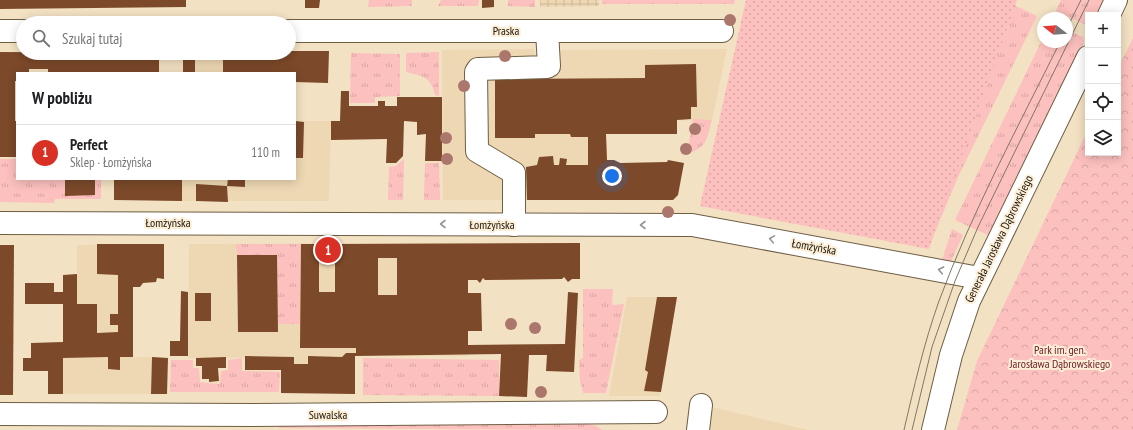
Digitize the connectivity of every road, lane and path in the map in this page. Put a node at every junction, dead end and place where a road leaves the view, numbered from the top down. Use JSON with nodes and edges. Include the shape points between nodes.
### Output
{"nodes":[{"id":1,"x":1116,"y":0,"type":"edge"},
{"id":2,"x":1110,"y":12,"type":"edge"},
{"id":3,"x":0,"y":31,"type":"edge"},
{"id":4,"x":16,"y":31,"type":"edge"},
{"id":5,"x":296,"y":31,"type":"edge"},
{"id":6,"x":547,"y":31,"type":"junction"},
{"id":7,"x":722,"y":31,"type":"dead end"},
{"id":8,"x":1085,"y":63,"type":"edge"},
{"id":9,"x":0,"y":222,"type":"edge"},
{"id":10,"x":514,"y":225,"type":"junction"},
{"id":11,"x":979,"y":278,"type":"junction"},
{"id":12,"x":701,"y":405,"type":"dead end"},
{"id":13,"x":656,"y":412,"type":"dead end"},
{"id":14,"x":0,"y":414,"type":"edge"},
{"id":15,"x":613,"y":421,"type":"edge"},
{"id":16,"x":698,"y":430,"type":"edge"},
{"id":17,"x":933,"y":430,"type":"edge"}],
"edges":[{"from":1,"to":2,"type":"street"},
{"from":3,"to":4,"type":"street"},
{"from":5,"to":6,"type":"street","name":"Praska"},
{"from":6,"to":7,"type":"street","name":"Praska"},
{"from":6,"to":10,"type":"street","via":[[549,66],[478,69],[476,72],[477,151],[514,174]]},
{"from":8,"to":11,"type":"street","name":"Generała Jarosława Dąbrowskiego"},
{"from":10,"to":9,"type":"street","name":"Łomżyńska","one_way":true},
{"from":11,"to":10,"type":"street","name":"Łomżyńska","one_way":true,"via":[[692,225]]},
{"from":11,"to":17,"type":"street","name":"Generała Jarosława Dąbrowskiego","via":[[951,355]]},
{"from":12,"to":16,"type":"street"},
{"from":13,"to":15,"type":"street","name":"Suwalska"},
{"from":14,"to":15,"type":"street","name":"Suwalska"}]}
